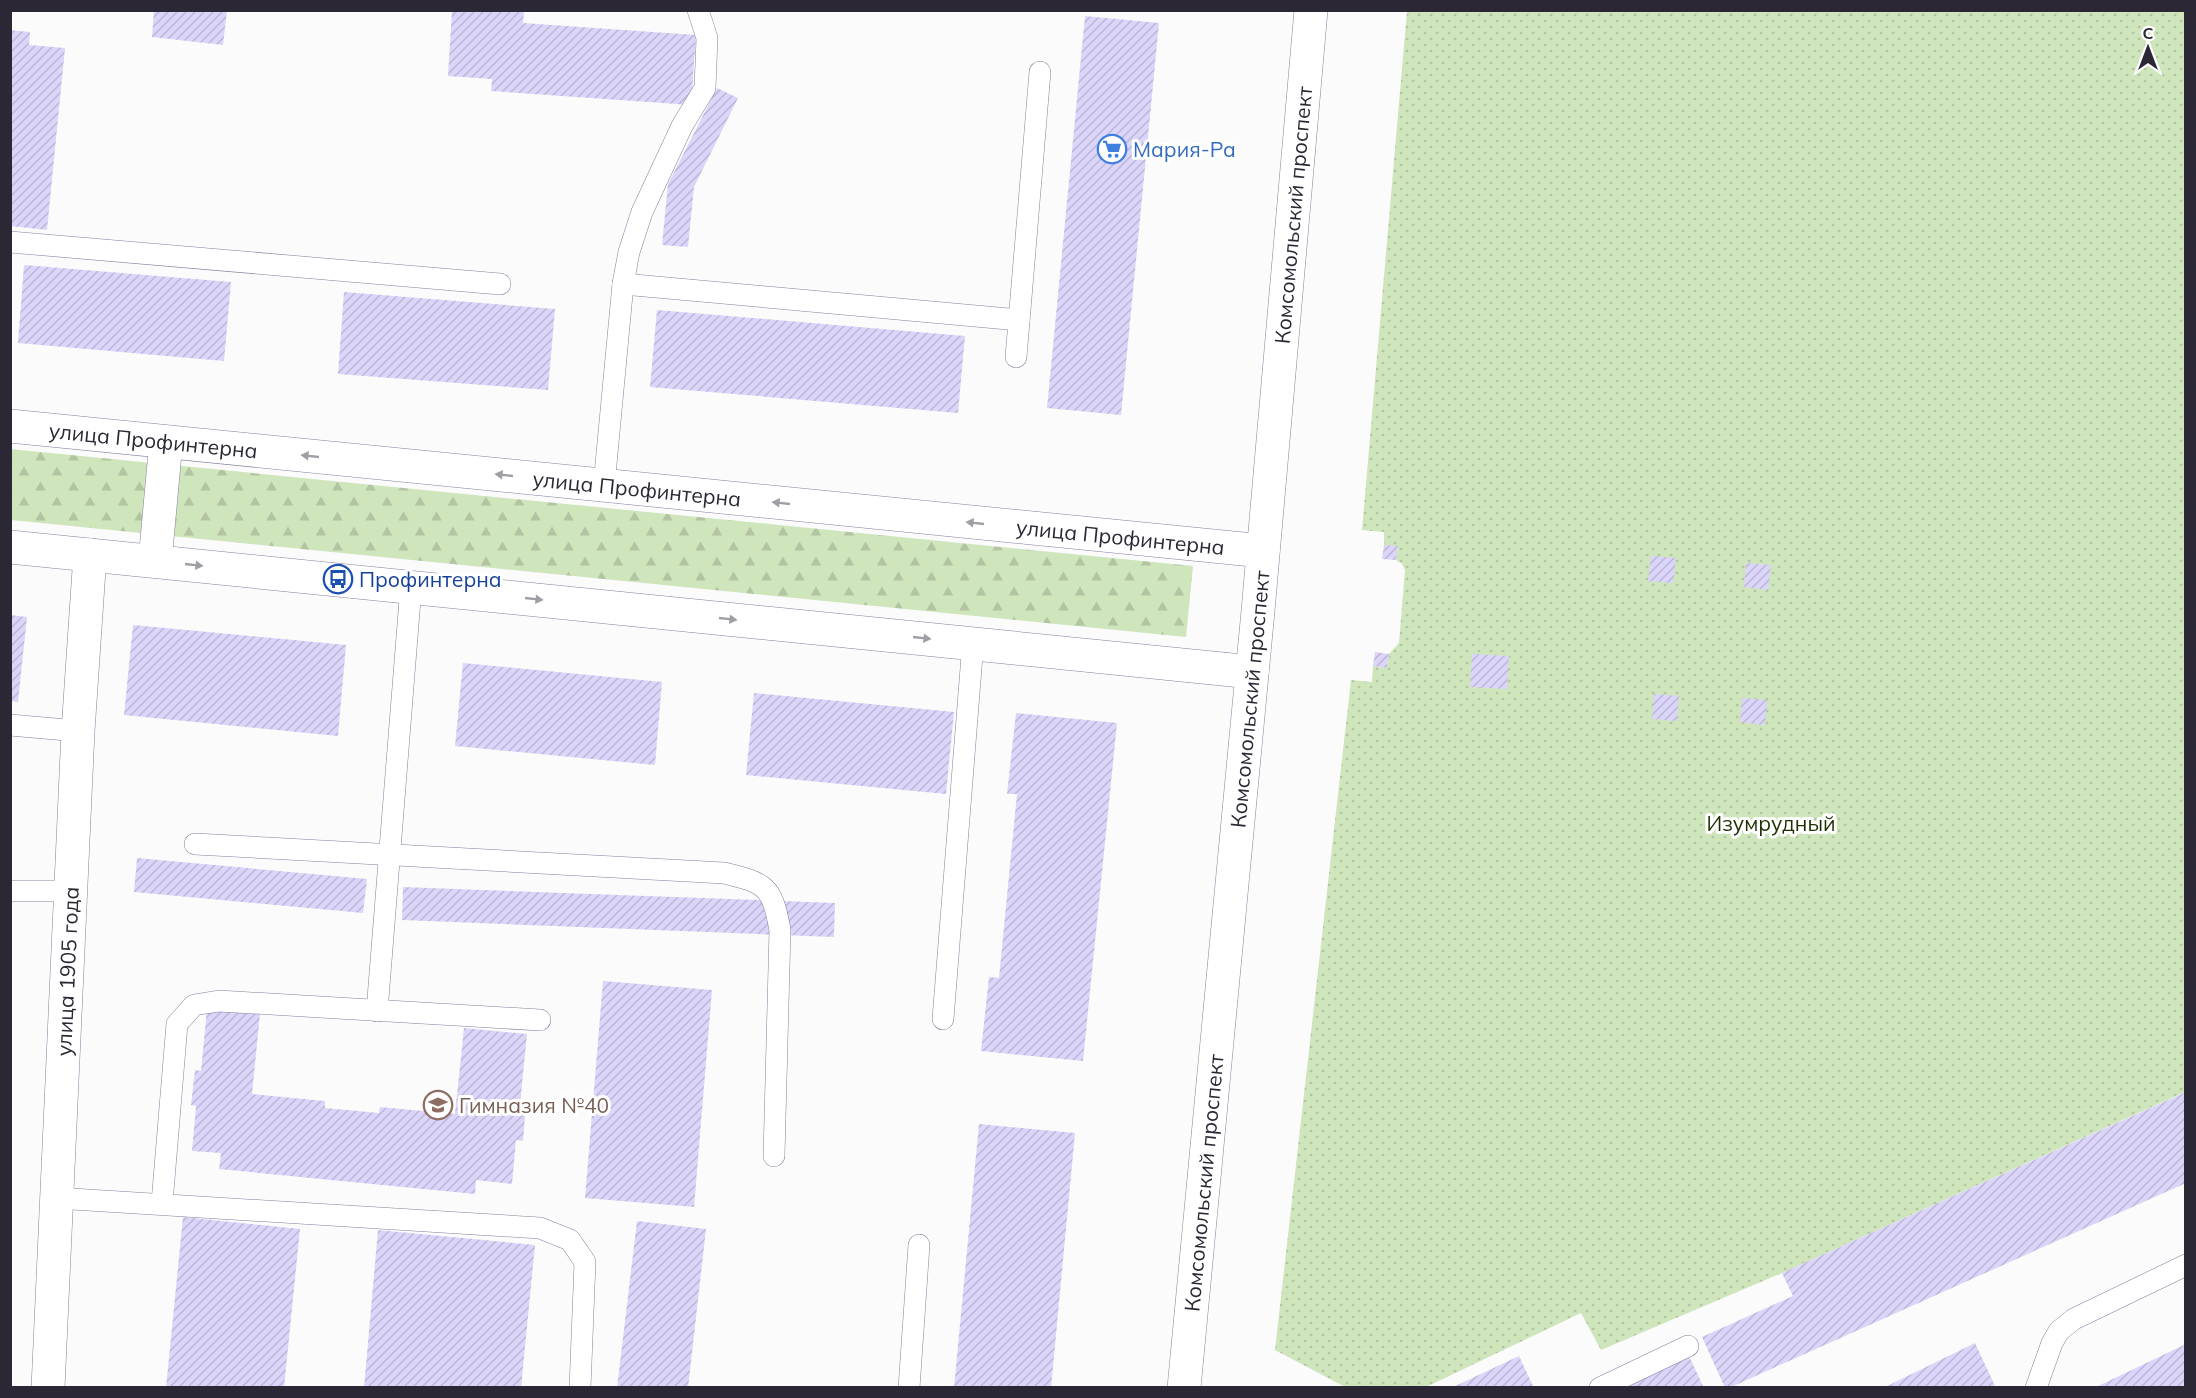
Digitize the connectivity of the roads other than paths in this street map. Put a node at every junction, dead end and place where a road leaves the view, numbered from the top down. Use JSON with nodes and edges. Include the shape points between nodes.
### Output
{"nodes":[{"id":1,"x":698,"y":10,"type":"edge"},
{"id":2,"x":1311,"y":10,"type":"edge"},
{"id":3,"x":1040,"y":72,"type":"dead end"},
{"id":4,"x":10,"y":242,"type":"edge"},
{"id":5,"x":500,"y":284,"type":"dead end"},
{"id":6,"x":623,"y":284,"type":"junction"},
{"id":7,"x":1019,"y":320,"type":"junction"},
{"id":8,"x":1016,"y":357,"type":"dead end"},
{"id":9,"x":10,"y":426,"type":"edge"},
{"id":10,"x":166,"y":442,"type":"junction"},
{"id":11,"x":604,"y":485,"type":"junction"},
{"id":12,"x":10,"y":546,"type":"edge"},
{"id":13,"x":1263,"y":551,"type":"junction"},
{"id":14,"x":90,"y":555,"type":"junction"},
{"id":15,"x":155,"y":561,"type":"junction"},
{"id":16,"x":411,"y":587,"type":"junction"},
{"id":17,"x":973,"y":643,"type":"junction"},
{"id":18,"x":1252,"y":672,"type":"junction"},
{"id":19,"x":10,"y":725,"type":"edge"},
{"id":20,"x":78,"y":731,"type":"junction"},
{"id":21,"x":195,"y":844,"type":"dead end"},
{"id":22,"x":389,"y":854,"type":"junction"},
{"id":23,"x":10,"y":891,"type":"edge"},
{"id":24,"x":70,"y":891,"type":"junction"},
{"id":25,"x":377,"y":1011,"type":"junction"},
{"id":26,"x":943,"y":1019,"type":"dead end"},
{"id":27,"x":540,"y":1020,"type":"dead end"},
{"id":28,"x":774,"y":1156,"type":"dead end"},
{"id":29,"x":56,"y":1198,"type":"junction"},
{"id":30,"x":162,"y":1203,"type":"junction"},
{"id":31,"x":919,"y":1245,"type":"dead end"},
{"id":32,"x":2186,"y":1265,"type":"edge"},
{"id":33,"x":1688,"y":1346,"type":"dead end"},
{"id":34,"x":48,"y":1388,"type":"edge"},
{"id":35,"x":580,"y":1388,"type":"edge"},
{"id":36,"x":909,"y":1388,"type":"edge"},
{"id":37,"x":1184,"y":1388,"type":"edge"},
{"id":38,"x":1600,"y":1388,"type":"edge"},
{"id":39,"x":2036,"y":1388,"type":"edge"}],
"edges":[{"from":1,"to":6,"type":"lane","via":[[707,38],[705,88],[682,126],[642,212]]},
{"from":2,"to":13,"type":"street","name":"Комсомольский проспект"},
{"from":3,"to":7,"type":"lane"},
{"from":4,"to":5,"type":"lane"},
{"from":6,"to":7,"type":"lane"},
{"from":6,"to":11,"type":"lane"},
{"from":7,"to":8,"type":"lane"},
{"from":9,"to":10,"type":"street","name":"улица Профинтерна"},
{"from":11,"to":10,"type":"street","name":"улица Профинтерна","one_way":true},
{"from":10,"to":15,"type":"street"},
{"from":13,"to":11,"type":"street","name":"улица Профинтерна","one_way":true},
{"from":12,"to":14,"type":"street"},
{"from":13,"to":18,"type":"street","name":"Комсомольский проспект"},
{"from":14,"to":15,"type":"street"},
{"from":14,"to":20,"type":"street","name":"улица 1905 года"},
{"from":15,"to":16,"type":"street","one_way":true},
{"from":16,"to":17,"type":"street","one_way":true},
{"from":16,"to":22,"type":"lane"},
{"from":17,"to":18,"type":"street"},
{"from":17,"to":26,"type":"lane"},
{"from":18,"to":37,"type":"street","name":"Комсомольский проспект"},
{"from":19,"to":20,"type":"lane"},
{"from":20,"to":24,"type":"street","name":"улица 1905 года"},
{"from":21,"to":22,"type":"lane"},
{"from":22,"to":25,"type":"lane"},
{"from":22,"to":28,"type":"lane","via":[[724,873],[751,880],[768,890],[780,930]]},
{"from":23,"to":24,"type":"lane"},
{"from":24,"to":29,"type":"street","name":"улица 1905 года"},
{"from":25,"to":27,"type":"lane"},
{"from":25,"to":30,"type":"lane","via":[[219,1001],[194,1005],[177,1024]]},
{"from":29,"to":30,"type":"lane"},
{"from":29,"to":34,"type":"street","name":"улица 1905 года"},
{"from":30,"to":35,"type":"lane","via":[[540,1228],[570,1240],[585,1262]]},
{"from":31,"to":36,"type":"lane"},
{"from":32,"to":39,"type":"lane","via":[[2073,1319],[2052,1343]]},
{"from":33,"to":38,"type":"lane"}]}
